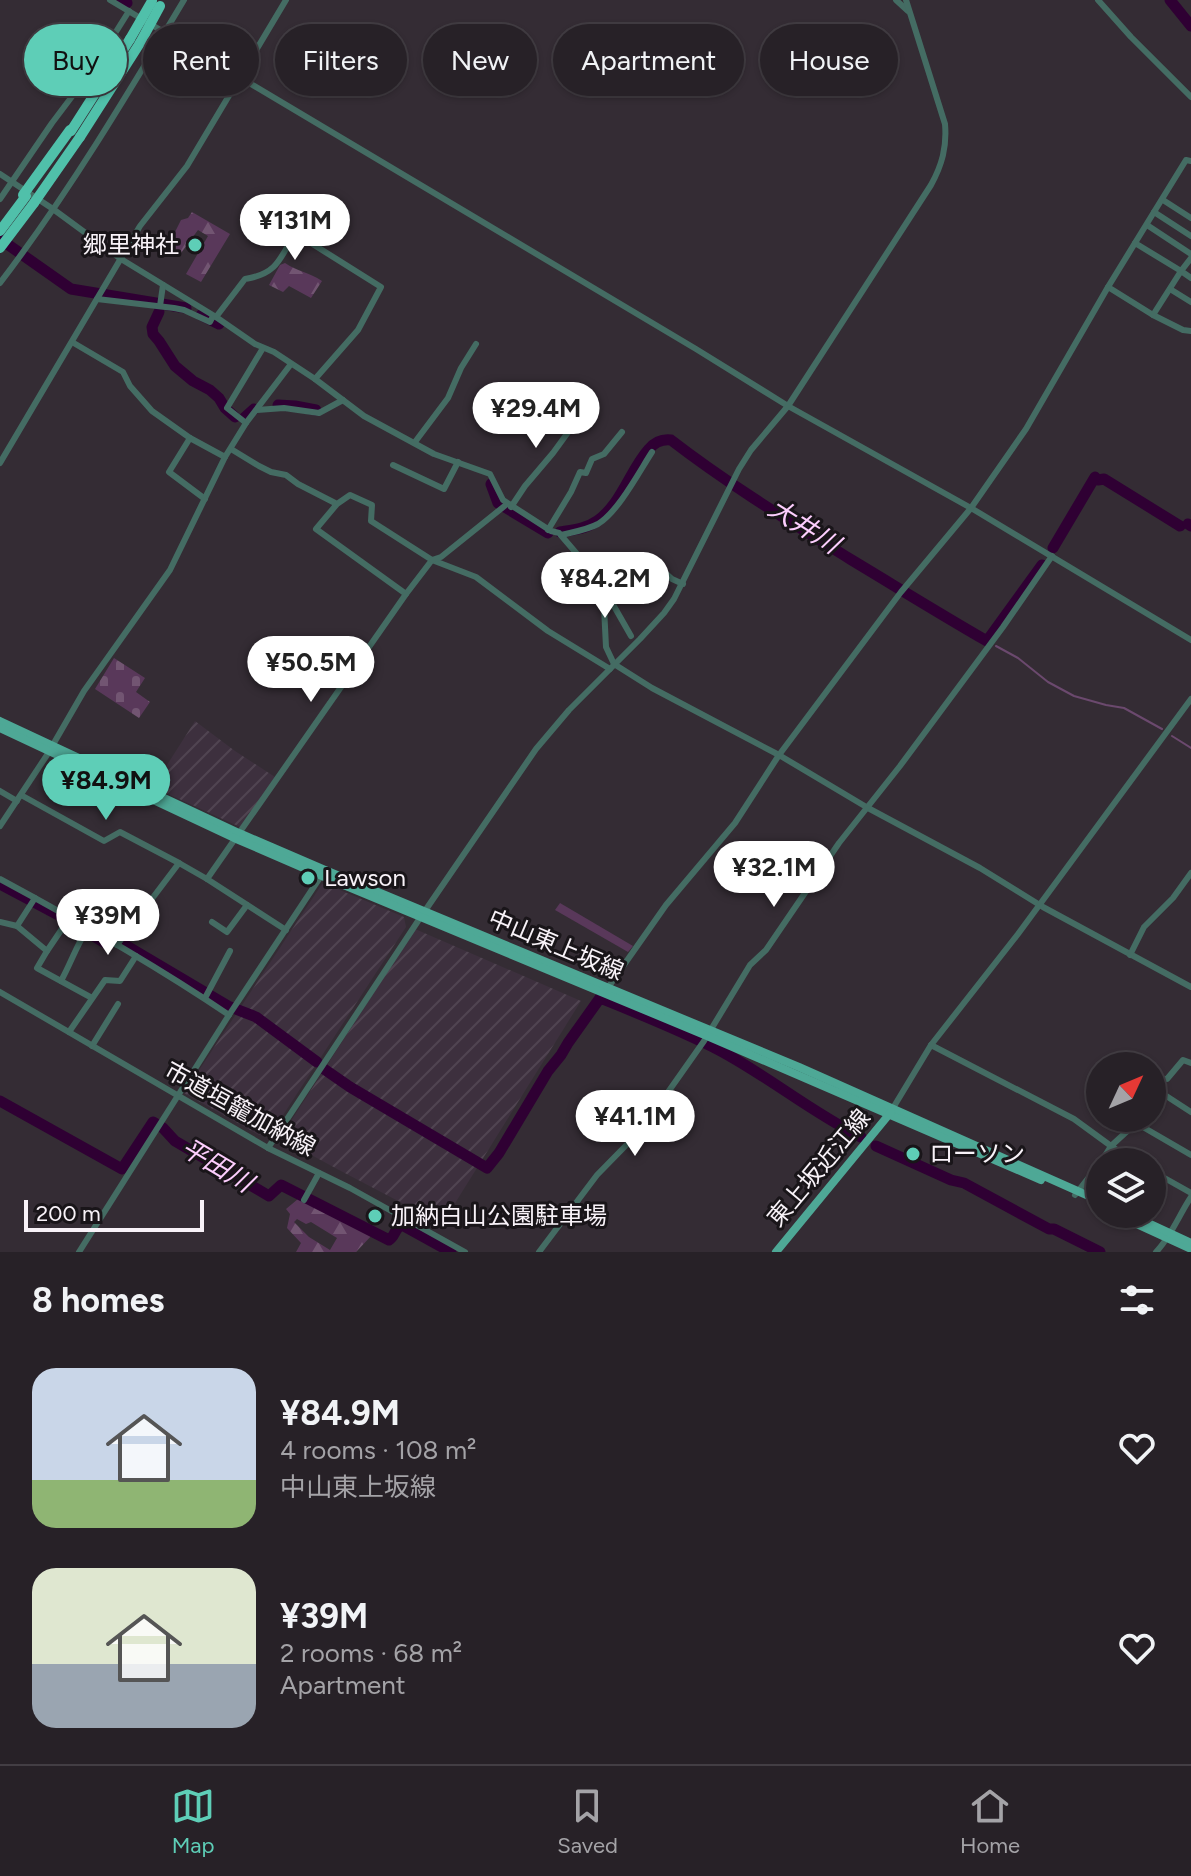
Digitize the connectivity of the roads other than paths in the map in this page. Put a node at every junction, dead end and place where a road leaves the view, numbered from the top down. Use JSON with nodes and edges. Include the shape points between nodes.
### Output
{"nodes":[{"id":1,"x":110,"y":0,"type":"edge"},
{"id":2,"x":184,"y":0,"type":"edge"},
{"id":3,"x":286,"y":0,"type":"edge"},
{"id":4,"x":896,"y":0,"type":"edge"},
{"id":5,"x":906,"y":0,"type":"edge"},
{"id":6,"x":1098,"y":0,"type":"edge"},
{"id":7,"x":157,"y":2,"type":"edge"},
{"id":8,"x":129,"y":11,"type":"junction"},
{"id":9,"x":908,"y":11,"type":"junction"},
{"id":10,"x":150,"y":24,"type":"edge"},
{"id":11,"x":170,"y":24,"type":"edge"},
{"id":12,"x":135,"y":41,"type":"junction"},
{"id":13,"x":259,"y":46,"type":"edge"},
{"id":14,"x":143,"y":69,"type":"edge"},
{"id":15,"x":259,"y":89,"type":"edge"},
{"id":16,"x":229,"y":96,"type":"edge"},
{"id":17,"x":1191,"y":97,"type":"edge"},
{"id":18,"x":74,"y":132,"type":"junction"},
{"id":19,"x":1191,"y":161,"type":"edge"},
{"id":20,"x":0,"y":174,"type":"edge"},
{"id":21,"x":13,"y":182,"type":"junction"},
{"id":22,"x":0,"y":199,"type":"edge"},
{"id":23,"x":1163,"y":200,"type":"junction"},
{"id":24,"x":53,"y":209,"type":"junction"},
{"id":25,"x":1154,"y":212,"type":"junction"},
{"id":26,"x":1191,"y":218,"type":"edge"},
{"id":27,"x":1147,"y":225,"type":"junction"},
{"id":28,"x":3,"y":231,"type":"edge"},
{"id":29,"x":1191,"y":236,"type":"edge"},
{"id":30,"x":1135,"y":243,"type":"junction"},
{"id":31,"x":0,"y":249,"type":"edge"},
{"id":32,"x":1191,"y":256,"type":"edge"},
{"id":33,"x":121,"y":259,"type":"junction"},
{"id":34,"x":1181,"y":271,"type":"junction"},
{"id":35,"x":1191,"y":278,"type":"edge"},
{"id":36,"x":0,"y":283,"type":"edge"},
{"id":37,"x":163,"y":285,"type":"junction"},
{"id":38,"x":1108,"y":287,"type":"junction"},
{"id":39,"x":1170,"y":289,"type":"junction"},
{"id":40,"x":99,"y":295,"type":"junction"},
{"id":41,"x":1191,"y":302,"type":"edge"},
{"id":42,"x":160,"y":303,"type":"junction"},
{"id":43,"x":1153,"y":315,"type":"junction"},
{"id":44,"x":213,"y":318,"type":"junction"},
{"id":45,"x":1191,"y":331,"type":"edge"},
{"id":46,"x":72,"y":342,"type":"junction"},
{"id":47,"x":476,"y":344,"type":"dead end"},
{"id":48,"x":263,"y":348,"type":"junction"},
{"id":49,"x":291,"y":364,"type":"junction"},
{"id":50,"x":315,"y":379,"type":"junction"},
{"id":51,"x":343,"y":400,"type":"junction"},
{"id":52,"x":788,"y":406,"type":"junction"},
{"id":53,"x":585,"y":409,"type":"dead end"},
{"id":54,"x":257,"y":410,"type":"junction"},
{"id":55,"x":246,"y":423,"type":"junction"},
{"id":56,"x":622,"y":432,"type":"dead end"},
{"id":57,"x":190,"y":438,"type":"junction"},
{"id":58,"x":415,"y":442,"type":"junction"},
{"id":59,"x":231,"y":449,"type":"junction"},
{"id":60,"x":652,"y":452,"type":"dead end"},
{"id":61,"x":225,"y":457,"type":"junction"},
{"id":62,"x":458,"y":462,"type":"junction"},
{"id":63,"x":0,"y":463,"type":"edge"},
{"id":64,"x":393,"y":465,"type":"dead end"},
{"id":65,"x":205,"y":499,"type":"junction"},
{"id":66,"x":337,"y":504,"type":"junction"},
{"id":67,"x":506,"y":506,"type":"junction"},
{"id":68,"x":971,"y":508,"type":"junction"},
{"id":69,"x":548,"y":530,"type":"junction"},
{"id":70,"x":561,"y":535,"type":"junction"},
{"id":71,"x":1052,"y":556,"type":"junction"},
{"id":72,"x":432,"y":560,"type":"junction"},
{"id":73,"x":683,"y":584,"type":"junction"},
{"id":74,"x":603,"y":587,"type":"junction"},
{"id":75,"x":406,"y":594,"type":"junction"},
{"id":76,"x":631,"y":636,"type":"dead end"},
{"id":77,"x":1191,"y":640,"type":"edge"},
{"id":78,"x":612,"y":666,"type":"junction"},
{"id":79,"x":1191,"y":699,"type":"edge"},
{"id":80,"x":0,"y":721,"type":"edge"},
{"id":81,"x":0,"y":728,"type":"edge"},
{"id":82,"x":51,"y":748,"type":"junction"},
{"id":83,"x":779,"y":755,"type":"junction"},
{"id":84,"x":0,"y":791,"type":"edge"},
{"id":85,"x":19,"y":798,"type":"junction"},
{"id":86,"x":868,"y":808,"type":"junction"},
{"id":87,"x":0,"y":826,"type":"edge"},
{"id":88,"x":236,"y":835,"type":"junction"},
{"id":89,"x":179,"y":863,"type":"junction"},
{"id":90,"x":323,"y":873,"type":"junction"},
{"id":91,"x":1191,"y":873,"type":"edge"},
{"id":92,"x":0,"y":879,"type":"edge"},
{"id":93,"x":207,"y":879,"type":"junction"},
{"id":94,"x":35,"y":898,"type":"junction"},
{"id":95,"x":247,"y":905,"type":"junction"},
{"id":96,"x":1039,"y":905,"type":"junction"},
{"id":97,"x":422,"y":914,"type":"junction"},
{"id":98,"x":70,"y":917,"type":"junction"},
{"id":99,"x":0,"y":922,"type":"edge"},
{"id":100,"x":212,"y":922,"type":"dead end"},
{"id":101,"x":17,"y":926,"type":"junction"},
{"id":102,"x":88,"y":928,"type":"junction"},
{"id":103,"x":286,"y":930,"type":"junction"},
{"id":104,"x":117,"y":945,"type":"junction"},
{"id":105,"x":47,"y":951,"type":"junction"},
{"id":106,"x":230,"y":951,"type":"dead end"},
{"id":107,"x":1130,"y":955,"type":"junction"},
{"id":108,"x":136,"y":956,"type":"junction"},
{"id":109,"x":61,"y":981,"type":"junction"},
{"id":110,"x":1191,"y":987,"type":"edge"},
{"id":111,"x":606,"y":991,"type":"junction"},
{"id":112,"x":0,"y":992,"type":"edge"},
{"id":113,"x":207,"y":996,"type":"junction"},
{"id":114,"x":92,"y":998,"type":"junction"},
{"id":115,"x":118,"y":1004,"type":"dead end"},
{"id":116,"x":232,"y":1010,"type":"junction"},
{"id":117,"x":69,"y":1032,"type":"junction"},
{"id":118,"x":705,"y":1038,"type":"junction"},
{"id":119,"x":931,"y":1045,"type":"junction"},
{"id":120,"x":92,"y":1046,"type":"junction"},
{"id":121,"x":1191,"y":1063,"type":"edge"},
{"id":122,"x":1166,"y":1079,"type":"edge"},
{"id":123,"x":178,"y":1096,"type":"junction"},
{"id":124,"x":1166,"y":1098,"type":"edge"},
{"id":125,"x":892,"y":1111,"type":"junction"},
{"id":126,"x":1191,"y":1112,"type":"edge"},
{"id":127,"x":1125,"y":1132,"type":"edge"},
{"id":128,"x":1156,"y":1132,"type":"edge"},
{"id":129,"x":1111,"y":1146,"type":"junction"},
{"id":130,"x":268,"y":1148,"type":"junction"},
{"id":131,"x":1114,"y":1148,"type":"edge"},
{"id":132,"x":1191,"y":1155,"type":"edge"},
{"id":133,"x":319,"y":1173,"type":"junction"},
{"id":134,"x":1166,"y":1180,"type":"edge"},
{"id":135,"x":1086,"y":1181,"type":"edge"},
{"id":136,"x":1077,"y":1193,"type":"junction"},
{"id":137,"x":1191,"y":1195,"type":"edge"},
{"id":138,"x":1086,"y":1197,"type":"edge"},
{"id":139,"x":304,"y":1200,"type":"dead end"},
{"id":140,"x":1149,"y":1228,"type":"edge"},
{"id":141,"x":1154,"y":1228,"type":"edge"},
{"id":142,"x":1168,"y":1236,"type":"junction"},
{"id":143,"x":1191,"y":1243,"type":"edge"},
{"id":144,"x":1191,"y":1249,"type":"edge"},
{"id":145,"x":79,"y":1252,"type":"edge"},
{"id":146,"x":465,"y":1252,"type":"edge"},
{"id":147,"x":539,"y":1252,"type":"edge"},
{"id":148,"x":776,"y":1252,"type":"edge"},
{"id":149,"x":1156,"y":1252,"type":"edge"}],
"edges":[{"from":1,"to":8,"type":"street"},
{"from":2,"to":11,"type":"street"},
{"from":3,"to":13,"type":"street"},
{"from":4,"to":9,"type":"street"},
{"from":5,"to":9,"type":"street"},
{"from":6,"to":17,"type":"street"},
{"from":7,"to":12,"type":"highway","bridge":true},
{"from":8,"to":10,"type":"street"},
{"from":8,"to":21,"type":"street"},
{"from":9,"to":52,"type":"street","via":[[943,115],[943,159]]},
{"from":12,"to":18,"type":"highway"},
{"from":12,"to":18,"type":"highway"},
{"from":14,"to":24,"type":"street"},
{"from":15,"to":52,"type":"street"},
{"from":16,"to":33,"type":"street"},
{"from":18,"to":28,"type":"highway","bridge":true},
{"from":19,"to":23,"type":"street","via":[[1186,160]]},
{"from":20,"to":21,"type":"street"},
{"from":21,"to":22,"type":"street"},
{"from":21,"to":24,"type":"street"},
{"from":23,"to":25,"type":"street"},
{"from":23,"to":26,"type":"street"},
{"from":24,"to":33,"type":"street"},
{"from":24,"to":36,"type":"street"},
{"from":25,"to":27,"type":"street"},
{"from":25,"to":29,"type":"street"},
{"from":27,"to":30,"type":"street"},
{"from":27,"to":32,"type":"street"},
{"from":28,"to":31,"type":"highway"},
{"from":30,"to":34,"type":"street"},
{"from":30,"to":38,"type":"street"},
{"from":32,"to":34,"type":"street"},
{"from":33,"to":37,"type":"street"},
{"from":33,"to":40,"type":"street"},
{"from":34,"to":35,"type":"street"},
{"from":34,"to":39,"type":"street"},
{"from":37,"to":42,"type":"street"},
{"from":37,"to":44,"type":"street"},
{"from":38,"to":43,"type":"street"},
{"from":38,"to":68,"type":"street","via":[[1026,429]]},
{"from":39,"to":41,"type":"street"},
{"from":39,"to":43,"type":"street"},
{"from":40,"to":42,"type":"street"},
{"from":40,"to":46,"type":"street"},
{"from":42,"to":44,"type":"street","via":[[210,322]]},
{"from":43,"to":45,"type":"street"},
{"from":44,"to":48,"type":"street"},
{"from":44,"to":50,"type":"street","via":[[245,279],[272,270],[295,233],[381,287],[358,330]]},
{"from":46,"to":57,"type":"street","via":[[123,372],[152,411]]},
{"from":46,"to":63,"type":"street"},
{"from":47,"to":58,"type":"street","via":[[448,398]]},
{"from":48,"to":49,"type":"street"},
{"from":48,"to":55,"type":"street","via":[[227,408]]},
{"from":49,"to":50,"type":"street"},
{"from":49,"to":54,"type":"street"},
{"from":50,"to":51,"type":"street"},
{"from":51,"to":54,"type":"street","via":[[319,413]]},
{"from":51,"to":58,"type":"street"},
{"from":52,"to":68,"type":"street"},
{"from":52,"to":73,"type":"street","via":[[751,450]]},
{"from":53,"to":67,"type":"street"},
{"from":54,"to":55,"type":"street"},
{"from":55,"to":59,"type":"street"},
{"from":56,"to":69,"type":"street","via":[[604,454],[594,457],[586,473],[580,472]]},
{"from":57,"to":61,"type":"street"},
{"from":57,"to":65,"type":"street","via":[[169,472]]},
{"from":58,"to":62,"type":"street"},
{"from":59,"to":61,"type":"street"},
{"from":59,"to":66,"type":"street"},
{"from":60,"to":70,"type":"street","via":[[610,514],[581,531]]},
{"from":61,"to":65,"type":"street"},
{"from":62,"to":64,"type":"street","via":[[444,489]]},
{"from":62,"to":67,"type":"street","via":[[490,474]]},
{"from":65,"to":82,"type":"street","via":[[170,570],[84,691]]},
{"from":66,"to":72,"type":"street","via":[[350,495],[372,505],[371,521]]},
{"from":66,"to":75,"type":"street","via":[[316,529]]},
{"from":67,"to":69,"type":"street"},
{"from":67,"to":72,"type":"street"},
{"from":68,"to":71,"type":"street"},
{"from":68,"to":83,"type":"street"},
{"from":69,"to":70,"type":"street"},
{"from":70,"to":74,"type":"street"},
{"from":71,"to":77,"type":"street"},
{"from":71,"to":86,"type":"street"},
{"from":72,"to":75,"type":"street"},
{"from":72,"to":78,"type":"street","via":[[476,577],[548,631]]},
{"from":73,"to":74,"type":"street","via":[[654,563]]},
{"from":73,"to":78,"type":"street","via":[[664,613]]},
{"from":74,"to":76,"type":"street"},
{"from":74,"to":78,"type":"street"},
{"from":75,"to":88,"type":"street"},
{"from":78,"to":83,"type":"street"},
{"from":78,"to":97,"type":"street","via":[[536,749]]},
{"from":79,"to":96,"type":"street"},
{"from":80,"to":82,"type":"main road","name":"中山東上坂線"},
{"from":81,"to":82,"type":"main road","name":"中山東上坂線"},
{"from":82,"to":85,"type":"street"},
{"from":82,"to":88,"type":"main road","name":"中山東上坂線"},
{"from":83,"to":86,"type":"street"},
{"from":83,"to":111,"type":"street","via":[[735,823],[666,905]]},
{"from":84,"to":85,"type":"street"},
{"from":85,"to":87,"type":"street"},
{"from":85,"to":89,"type":"street","via":[[104,841],[120,832]]},
{"from":86,"to":96,"type":"street"},
{"from":86,"to":118,"type":"street","via":[[750,965]]},
{"from":88,"to":90,"type":"main road","name":"中山東上坂線"},
{"from":88,"to":93,"type":"street"},
{"from":89,"to":93,"type":"street"},
{"from":89,"to":104,"type":"street"},
{"from":90,"to":97,"type":"main road","name":"中山東上坂線"},
{"from":90,"to":103,"type":"street"},
{"from":91,"to":107,"type":"street","via":[[1144,927]]},
{"from":92,"to":94,"type":"street"},
{"from":93,"to":95,"type":"street"},
{"from":94,"to":98,"type":"street"},
{"from":94,"to":101,"type":"street"},
{"from":95,"to":100,"type":"street","via":[[227,932]]},
{"from":95,"to":103,"type":"street"},
{"from":96,"to":107,"type":"street"},
{"from":96,"to":119,"type":"street"},
{"from":97,"to":111,"type":"main road","name":"中山東上坂線"},
{"from":97,"to":130,"type":"street"},
{"from":98,"to":102,"type":"street"},
{"from":98,"to":105,"type":"street"},
{"from":99,"to":101,"type":"street"},
{"from":101,"to":105,"type":"street"},
{"from":102,"to":104,"type":"street"},
{"from":102,"to":109,"type":"street"},
{"from":103,"to":116,"type":"street"},
{"from":104,"to":108,"type":"street"},
{"from":105,"to":109,"type":"street","via":[[37,968]]},
{"from":106,"to":113,"type":"street"},
{"from":107,"to":110,"type":"street"},
{"from":108,"to":113,"type":"street"},
{"from":108,"to":114,"type":"street","via":[[120,981],[105,980]]},
{"from":109,"to":114,"type":"street"},
{"from":111,"to":118,"type":"main road","name":"中山東上坂線"},
{"from":112,"to":117,"type":"street","name":"市道垣籠加納線"},
{"from":113,"to":116,"type":"street"},
{"from":114,"to":117,"type":"street"},
{"from":115,"to":120,"type":"street"},
{"from":116,"to":123,"type":"street"},
{"from":117,"to":120,"type":"street","name":"市道垣籠加納線"},
{"from":118,"to":125,"type":"main road","name":"中山東上坂線"},
{"from":118,"to":147,"type":"street","via":[[642,1129],[597,1175]]},
{"from":119,"to":125,"type":"street"},
{"from":119,"to":129,"type":"street","via":[[1074,1119]]},
{"from":120,"to":123,"type":"street","name":"市道垣籠加納線"},
{"from":121,"to":122,"type":"street","via":[[1183,1060]]},
{"from":123,"to":130,"type":"street","name":"市道垣籠加納線"},
{"from":123,"to":145,"type":"street"},
{"from":124,"to":126,"type":"street"},
{"from":125,"to":136,"type":"main road","name":"中山東上坂線"},
{"from":125,"to":148,"type":"main road","name":"東上坂近江線"},
{"from":127,"to":129,"type":"street"},
{"from":128,"to":132,"type":"street"},
{"from":129,"to":131,"type":"street"},
{"from":130,"to":133,"type":"street","name":"市道垣籠加納線"},
{"from":133,"to":139,"type":"street"},
{"from":133,"to":146,"type":"street","name":"市道垣籠加納線"},
{"from":134,"to":137,"type":"street"},
{"from":135,"to":136,"type":"street"},
{"from":136,"to":138,"type":"main road","name":"中山東上坂線"},
{"from":137,"to":142,"type":"street"},
{"from":140,"to":142,"type":"main road"},
{"from":141,"to":142,"type":"main road"},
{"from":142,"to":143,"type":"main road"},
{"from":142,"to":144,"type":"main road"},
{"from":142,"to":149,"type":"street"}]}
